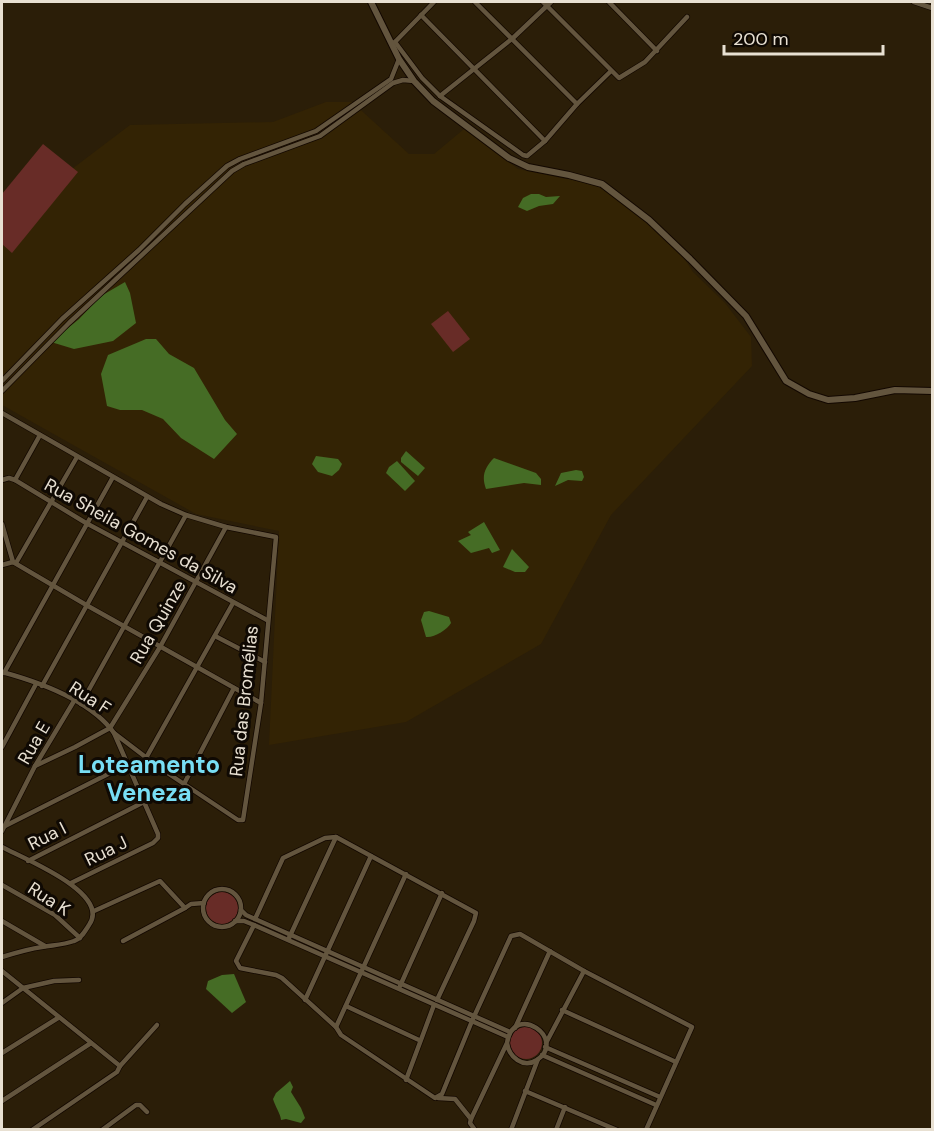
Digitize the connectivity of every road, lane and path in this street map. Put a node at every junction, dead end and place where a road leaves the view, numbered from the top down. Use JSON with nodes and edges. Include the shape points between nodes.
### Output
{"nodes":[{"id":1,"x":371,"y":2,"type":"edge"},
{"id":2,"x":434,"y":2,"type":"edge"},
{"id":3,"x":475,"y":2,"type":"edge"},
{"id":4,"x":609,"y":2,"type":"edge"},
{"id":5,"x":914,"y":2,"type":"edge"},
{"id":6,"x":547,"y":3,"type":"edge"},
{"id":7,"x":933,"y":8,"type":"edge"},
{"id":8,"x":422,"y":15,"type":"junction"},
{"id":9,"x":687,"y":16,"type":"dead end"},
{"id":10,"x":513,"y":38,"type":"junction"},
{"id":11,"x":393,"y":44,"type":"junction"},
{"id":12,"x":657,"y":51,"type":"junction"},
{"id":13,"x":399,"y":59,"type":"junction"},
{"id":14,"x":474,"y":70,"type":"junction"},
{"id":15,"x":611,"y":71,"type":"junction"},
{"id":16,"x":414,"y":81,"type":"junction"},
{"id":17,"x":437,"y":99,"type":"junction"},
{"id":18,"x":577,"y":104,"type":"junction"},
{"id":19,"x":545,"y":141,"type":"junction"},
{"id":20,"x":2,"y":381,"type":"edge"},
{"id":21,"x":933,"y":391,"type":"edge"},
{"id":22,"x":2,"y":392,"type":"edge"},
{"id":23,"x":2,"y":412,"type":"edge"},
{"id":24,"x":40,"y":435,"type":"junction"},
{"id":25,"x":77,"y":457,"type":"junction"},
{"id":26,"x":113,"y":477,"type":"junction"},
{"id":27,"x":2,"y":480,"type":"edge"},
{"id":28,"x":15,"y":480,"type":"junction"},
{"id":29,"x":147,"y":497,"type":"junction"},
{"id":30,"x":52,"y":503,"type":"junction"},
{"id":31,"x":186,"y":515,"type":"junction"},
{"id":32,"x":86,"y":523,"type":"junction"},
{"id":33,"x":2,"y":524,"type":"edge"},
{"id":34,"x":226,"y":527,"type":"junction"},
{"id":35,"x":122,"y":543,"type":"junction"},
{"id":36,"x":14,"y":563,"type":"junction"},
{"id":37,"x":158,"y":563,"type":"junction"},
{"id":38,"x":2,"y":564,"type":"edge"},
{"id":39,"x":196,"y":582,"type":"junction"},
{"id":40,"x":52,"y":586,"type":"junction"},
{"id":41,"x":233,"y":603,"type":"junction"},
{"id":42,"x":88,"y":606,"type":"junction"},
{"id":43,"x":267,"y":620,"type":"junction"},
{"id":44,"x":124,"y":626,"type":"junction"},
{"id":45,"x":215,"y":636,"type":"junction"},
{"id":46,"x":160,"y":647,"type":"junction"},
{"id":47,"x":265,"y":662,"type":"junction"},
{"id":48,"x":196,"y":667,"type":"junction"},
{"id":49,"x":3,"y":673,"type":"edge"},
{"id":50,"x":36,"y":684,"type":"junction"},
{"id":51,"x":42,"y":686,"type":"junction"},
{"id":52,"x":234,"y":688,"type":"junction"},
{"id":53,"x":74,"y":701,"type":"junction"},
{"id":54,"x":261,"y":703,"type":"junction"},
{"id":55,"x":81,"y":704,"type":"junction"},
{"id":56,"x":112,"y":731,"type":"junction"},
{"id":57,"x":2,"y":747,"type":"edge"},
{"id":58,"x":146,"y":758,"type":"junction"},
{"id":59,"x":126,"y":765,"type":"junction"},
{"id":60,"x":35,"y":766,"type":"junction"},
{"id":61,"x":184,"y":784,"type":"junction"},
{"id":62,"x":144,"y":802,"type":"junction"},
{"id":63,"x":2,"y":829,"type":"edge"},
{"id":64,"x":336,"y":837,"type":"junction"},
{"id":65,"x":153,"y":843,"type":"joint"},
{"id":66,"x":2,"y":847,"type":"edge"},
{"id":67,"x":371,"y":856,"type":"junction"},
{"id":68,"x":27,"y":861,"type":"junction"},
{"id":69,"x":406,"y":874,"type":"junction"},
{"id":70,"x":71,"y":883,"type":"junction"},
{"id":71,"x":2,"y":885,"type":"edge"},
{"id":72,"x":442,"y":893,"type":"junction"},
{"id":73,"x":204,"y":903,"type":"junction"},
{"id":74,"x":185,"y":908,"type":"junction"},
{"id":75,"x":241,"y":910,"type":"junction"},
{"id":76,"x":94,"y":911,"type":"junction"},
{"id":77,"x":2,"y":921,"type":"edge"},
{"id":78,"x":236,"y":921,"type":"junction"},
{"id":79,"x":255,"y":922,"type":"junction"},
{"id":80,"x":80,"y":938,"type":"junction"},
{"id":81,"x":289,"y":938,"type":"junction"},
{"id":82,"x":123,"y":941,"type":"dead end"},
{"id":83,"x":45,"y":946,"type":"junction"},
{"id":84,"x":550,"y":951,"type":"junction"},
{"id":85,"x":326,"y":954,"type":"junction"},
{"id":86,"x":2,"y":957,"type":"edge"},
{"id":87,"x":362,"y":970,"type":"junction"},
{"id":88,"x":2,"y":971,"type":"edge"},
{"id":89,"x":584,"y":971,"type":"junction"},
{"id":90,"x":79,"y":980,"type":"dead end"},
{"id":91,"x":400,"y":986,"type":"junction"},
{"id":92,"x":22,"y":988,"type":"junction"},
{"id":93,"x":305,"y":1000,"type":"junction"},
{"id":94,"x":436,"y":1002,"type":"junction"},
{"id":95,"x":2,"y":1003,"type":"edge"},
{"id":96,"x":346,"y":1005,"type":"junction"},
{"id":97,"x":562,"y":1010,"type":"junction"},
{"id":98,"x":58,"y":1017,"type":"junction"},
{"id":99,"x":473,"y":1019,"type":"junction"},
{"id":100,"x":157,"y":1025,"type":"dead end"},
{"id":101,"x":336,"y":1027,"type":"junction"},
{"id":102,"x":510,"y":1035,"type":"junction"},
{"id":103,"x":419,"y":1040,"type":"junction"},
{"id":104,"x":91,"y":1043,"type":"junction"},
{"id":105,"x":546,"y":1045,"type":"junction"},
{"id":106,"x":2,"y":1053,"type":"edge"},
{"id":107,"x":540,"y":1057,"type":"junction"},
{"id":108,"x":676,"y":1062,"type":"junction"},
{"id":109,"x":120,"y":1066,"type":"junction"},
{"id":110,"x":405,"y":1080,"type":"junction"},
{"id":111,"x":525,"y":1091,"type":"junction"},
{"id":112,"x":660,"y":1097,"type":"junction"},
{"id":113,"x":435,"y":1098,"type":"junction"},
{"id":114,"x":2,"y":1101,"type":"edge"},
{"id":115,"x":656,"y":1105,"type":"junction"},
{"id":116,"x":565,"y":1107,"type":"junction"},
{"id":117,"x":147,"y":1112,"type":"dead end"},
{"id":118,"x":471,"y":1119,"type":"junction"},
{"id":119,"x":604,"y":1123,"type":"junction"},
{"id":120,"x":32,"y":1130,"type":"edge"},
{"id":121,"x":102,"y":1130,"type":"edge"},
{"id":122,"x":475,"y":1130,"type":"edge"},
{"id":123,"x":511,"y":1130,"type":"edge"},
{"id":124,"x":556,"y":1130,"type":"edge"},
{"id":125,"x":601,"y":1130,"type":"edge"},
{"id":126,"x":617,"y":1130,"type":"edge"},
{"id":127,"x":646,"y":1130,"type":"edge"}],
"edges":[{"from":1,"to":11,"type":"street"},
{"from":2,"to":8,"type":"street"},
{"from":3,"to":10,"type":"street"},
{"from":4,"to":12,"type":"street"},
{"from":5,"to":7,"type":"street"},
{"from":6,"to":10,"type":"street"},
{"from":6,"to":15,"type":"street"},
{"from":8,"to":11,"type":"street"},
{"from":8,"to":14,"type":"street"},
{"from":9,"to":12,"type":"street"},
{"from":10,"to":14,"type":"street"},
{"from":10,"to":18,"type":"street"},
{"from":11,"to":13,"type":"street"},
{"from":11,"to":17,"type":"street"},
{"from":12,"to":15,"type":"street","via":[[619,78]]},
{"from":13,"to":16,"type":"street"},
{"from":13,"to":20,"type":"street","via":[[390,79],[316,131],[227,166],[62,319]]},
{"from":14,"to":17,"type":"street"},
{"from":14,"to":19,"type":"street"},
{"from":15,"to":18,"type":"street"},
{"from":16,"to":17,"type":"street"},
{"from":16,"to":22,"type":"street","via":[[393,83],[320,136],[232,171],[69,323]]},
{"from":17,"to":19,"type":"street","via":[[523,156]]},
{"from":17,"to":21,"type":"street","via":[[509,158],[528,167],[602,184],[649,220],[746,316],[786,381],[828,400],[895,390]]},
{"from":18,"to":19,"type":"street"},
{"from":23,"to":24,"type":"street"},
{"from":24,"to":25,"type":"street"},
{"from":24,"to":28,"type":"street"},
{"from":25,"to":26,"type":"street"},
{"from":25,"to":30,"type":"street"},
{"from":26,"to":29,"type":"street"},
{"from":26,"to":32,"type":"street"},
{"from":27,"to":28,"type":"street"},
{"from":28,"to":30,"type":"street","name":"Rua Sheila Gomes da Silva"},
{"from":29,"to":31,"type":"street"},
{"from":29,"to":35,"type":"street"},
{"from":30,"to":32,"type":"street","name":"Rua Sheila Gomes da Silva"},
{"from":30,"to":36,"type":"street"},
{"from":31,"to":34,"type":"street"},
{"from":31,"to":37,"type":"street"},
{"from":32,"to":35,"type":"street","name":"Rua Sheila Gomes da Silva"},
{"from":32,"to":40,"type":"street"},
{"from":33,"to":36,"type":"street"},
{"from":34,"to":39,"type":"street","name":"Rua Quinze"},
{"from":34,"to":43,"type":"street","name":"Rua das Bromélias","via":[[276,537]]},
{"from":35,"to":37,"type":"street","name":"Rua Sheila Gomes da Silva"},
{"from":35,"to":42,"type":"street"},
{"from":36,"to":38,"type":"street"},
{"from":36,"to":40,"type":"street"},
{"from":37,"to":39,"type":"street","name":"Rua Sheila Gomes da Silva"},
{"from":37,"to":44,"type":"street"},
{"from":39,"to":41,"type":"street","name":"Rua Sheila Gomes da Silva"},
{"from":39,"to":46,"type":"street","name":"Rua Quinze"},
{"from":40,"to":42,"type":"street"},
{"from":40,"to":49,"type":"street"},
{"from":41,"to":43,"type":"street","name":"Rua Sheila Gomes da Silva"},
{"from":41,"to":45,"type":"street"},
{"from":42,"to":44,"type":"street"},
{"from":42,"to":51,"type":"street"},
{"from":43,"to":47,"type":"street","name":"Rua das Bromélias"},
{"from":44,"to":46,"type":"street"},
{"from":44,"to":55,"type":"street"},
{"from":45,"to":47,"type":"street"},
{"from":45,"to":48,"type":"street"},
{"from":46,"to":48,"type":"street"},
{"from":46,"to":56,"type":"street","name":"Rua Quinze"},
{"from":47,"to":54,"type":"street","name":"Rua das Bromélias"},
{"from":48,"to":52,"type":"street"},
{"from":48,"to":58,"type":"street"},
{"from":49,"to":50,"type":"street","name":"Rua F"},
{"from":50,"to":51,"type":"street","name":"Rua F"},
{"from":50,"to":57,"type":"street"},
{"from":51,"to":53,"type":"street","name":"Rua F"},
{"from":52,"to":54,"type":"street"},
{"from":52,"to":61,"type":"street"},
{"from":53,"to":55,"type":"street","name":"Rua F"},
{"from":53,"to":60,"type":"street","name":"Rua E"},
{"from":54,"to":61,"type":"street","name":"Rua das Bromélias","via":[[243,820]]},
{"from":55,"to":56,"type":"street","name":"Rua F"},
{"from":56,"to":58,"type":"street","name":"Rua das Bromélias"},
{"from":56,"to":59,"type":"street","name":"Rua F"},
{"from":56,"to":60,"type":"street"},
{"from":58,"to":61,"type":"street","name":"Rua das Bromélias"},
{"from":59,"to":62,"type":"street","name":"Rua F"},
{"from":59,"to":63,"type":"street"},
{"from":60,"to":63,"type":"street","name":"Rua E"},
{"from":62,"to":65,"type":"street","name":"Rua F","via":[[158,834]]},
{"from":62,"to":68,"type":"street","name":"Rua I"},
{"from":64,"to":67,"type":"street"},
{"from":64,"to":79,"type":"street","via":[[325,838],[284,858]]},
{"from":64,"to":81,"type":"street"},
{"from":65,"to":70,"type":"street","name":"Rua J"},
{"from":66,"to":68,"type":"street"},
{"from":67,"to":69,"type":"street"},
{"from":67,"to":85,"type":"street"},
{"from":68,"to":70,"type":"street"},
{"from":69,"to":72,"type":"street"},
{"from":69,"to":87,"type":"street"},
{"from":70,"to":76,"type":"street"},
{"from":71,"to":80,"type":"street","name":"Rua K","via":[[55,915]]},
{"from":72,"to":91,"type":"street"},
{"from":72,"to":94,"type":"street","via":[[476,913]]},
{"from":73,"to":74,"type":"street"},
{"from":73,"to":75,"type":"street","via":[[208,894],[227,890],[238,897]]},
{"from":73,"to":78,"type":"street","via":[[204,913],[211,924],[224,927]]},
{"from":74,"to":76,"type":"street","via":[[160,881]]},
{"from":74,"to":82,"type":"street"},
{"from":75,"to":78,"type":"street"},
{"from":75,"to":79,"type":"street"},
{"from":76,"to":80,"type":"street","via":[[93,920]]},
{"from":77,"to":83,"type":"street"},
{"from":78,"to":79,"type":"street"},
{"from":79,"to":81,"type":"street"},
{"from":79,"to":93,"type":"street","via":[[237,965],[276,975]]},
{"from":80,"to":83,"type":"street"},
{"from":81,"to":85,"type":"street"},
{"from":83,"to":86,"type":"street"},
{"from":84,"to":89,"type":"street"},
{"from":84,"to":99,"type":"street","via":[[520,934],[511,936]]},
{"from":84,"to":102,"type":"street"},
{"from":85,"to":87,"type":"street"},
{"from":85,"to":93,"type":"street"},
{"from":87,"to":91,"type":"street"},
{"from":87,"to":96,"type":"street"},
{"from":88,"to":92,"type":"street"},
{"from":89,"to":97,"type":"street"},
{"from":89,"to":108,"type":"street","via":[[692,1026]]},
{"from":90,"to":92,"type":"street"},
{"from":91,"to":94,"type":"street"},
{"from":92,"to":95,"type":"street"},
{"from":92,"to":98,"type":"street"},
{"from":93,"to":101,"type":"street"},
{"from":94,"to":99,"type":"street"},
{"from":94,"to":103,"type":"street"},
{"from":96,"to":101,"type":"street"},
{"from":96,"to":103,"type":"street"},
{"from":97,"to":105,"type":"street"},
{"from":97,"to":108,"type":"street"},
{"from":98,"to":104,"type":"street"},
{"from":98,"to":106,"type":"street"},
{"from":99,"to":102,"type":"street"},
{"from":99,"to":113,"type":"street","via":[[442,1095]]},
{"from":100,"to":109,"type":"street"},
{"from":101,"to":110,"type":"street","via":[[341,1035]]},
{"from":102,"to":105,"type":"street","via":[[526,1024],[542,1032]]},
{"from":102,"to":107,"type":"street","via":[[510,1055],[526,1063]]},
{"from":102,"to":118,"type":"street"},
{"from":103,"to":110,"type":"street"},
{"from":104,"to":109,"type":"street"},
{"from":104,"to":114,"type":"street"},
{"from":105,"to":107,"type":"street"},
{"from":105,"to":112,"type":"street"},
{"from":107,"to":111,"type":"street"},
{"from":107,"to":115,"type":"street"},
{"from":108,"to":112,"type":"street"},
{"from":109,"to":120,"type":"street","via":[[117,1072]]},
{"from":110,"to":113,"type":"street"},
{"from":111,"to":116,"type":"street"},
{"from":111,"to":123,"type":"street"},
{"from":112,"to":115,"type":"street"},
{"from":113,"to":118,"type":"street","via":[[455,1099]]},
{"from":115,"to":127,"type":"street"},
{"from":116,"to":119,"type":"street"},
{"from":116,"to":124,"type":"street"},
{"from":117,"to":121,"type":"street","via":[[136,1105]]},
{"from":118,"to":122,"type":"street"},
{"from":119,"to":125,"type":"street"},
{"from":119,"to":126,"type":"street"}]}
